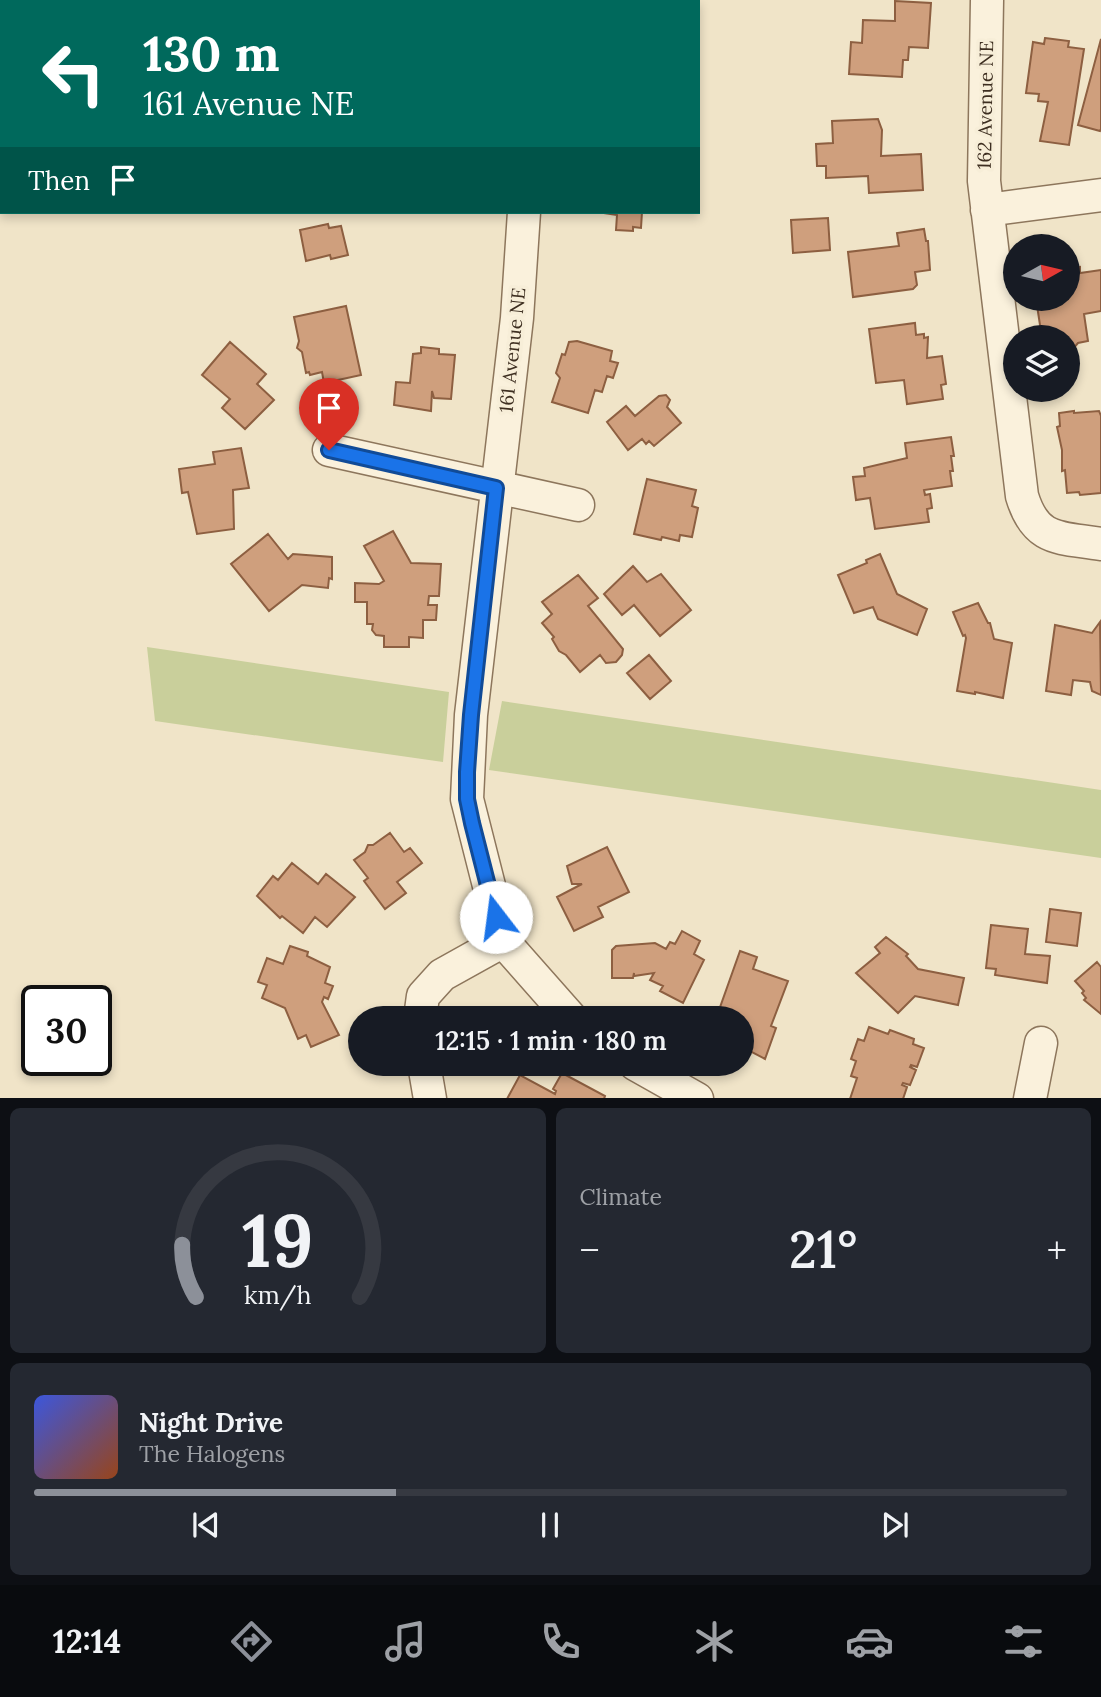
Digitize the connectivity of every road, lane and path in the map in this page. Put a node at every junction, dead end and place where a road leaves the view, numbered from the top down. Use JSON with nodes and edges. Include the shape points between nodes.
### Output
{"nodes":[{"id":1,"x":987,"y":0,"type":"edge"},
{"id":2,"x":1101,"y":195,"type":"edge"},
{"id":3,"x":987,"y":210,"type":"junction"},
{"id":4,"x":524,"y":214,"type":"edge"},
{"id":5,"x":329,"y":450,"type":"dead end"},
{"id":6,"x":496,"y":488,"type":"junction"},
{"id":7,"x":578,"y":505,"type":"dead end"},
{"id":8,"x":1101,"y":544,"type":"edge"},
{"id":9,"x":503,"y":941,"type":"junction"},
{"id":10,"x":422,"y":1006,"type":"edge"},
{"id":11,"x":560,"y":1006,"type":"edge"},
{"id":12,"x":1041,"y":1043,"type":"dead end"},
{"id":13,"x":426,"y":1076,"type":"edge"},
{"id":14,"x":657,"y":1076,"type":"edge"},
{"id":15,"x":430,"y":1098,"type":"edge"},
{"id":16,"x":697,"y":1098,"type":"edge"},
{"id":17,"x":1030,"y":1098,"type":"edge"}],
"edges":[{"from":1,"to":3,"type":"street","name":"162 Avenue NE"},
{"from":2,"to":3,"type":"street"},
{"from":3,"to":8,"type":"street","name":"162 Avenue NE","via":[[1022,496],[1033,524],[1052,536]]},
{"from":4,"to":6,"type":"street","name":"161 Avenue NE","via":[[517,318]]},
{"from":5,"to":6,"type":"street"},
{"from":6,"to":7,"type":"street"},
{"from":6,"to":9,"type":"street","name":"161 Avenue NE","via":[[471,715],[467,799]]},
{"from":9,"to":10,"type":"street","via":[[442,975],[424,996]]},
{"from":9,"to":11,"type":"street"},
{"from":12,"to":17,"type":"street"},
{"from":13,"to":15,"type":"street"},
{"from":14,"to":16,"type":"street"}]}
